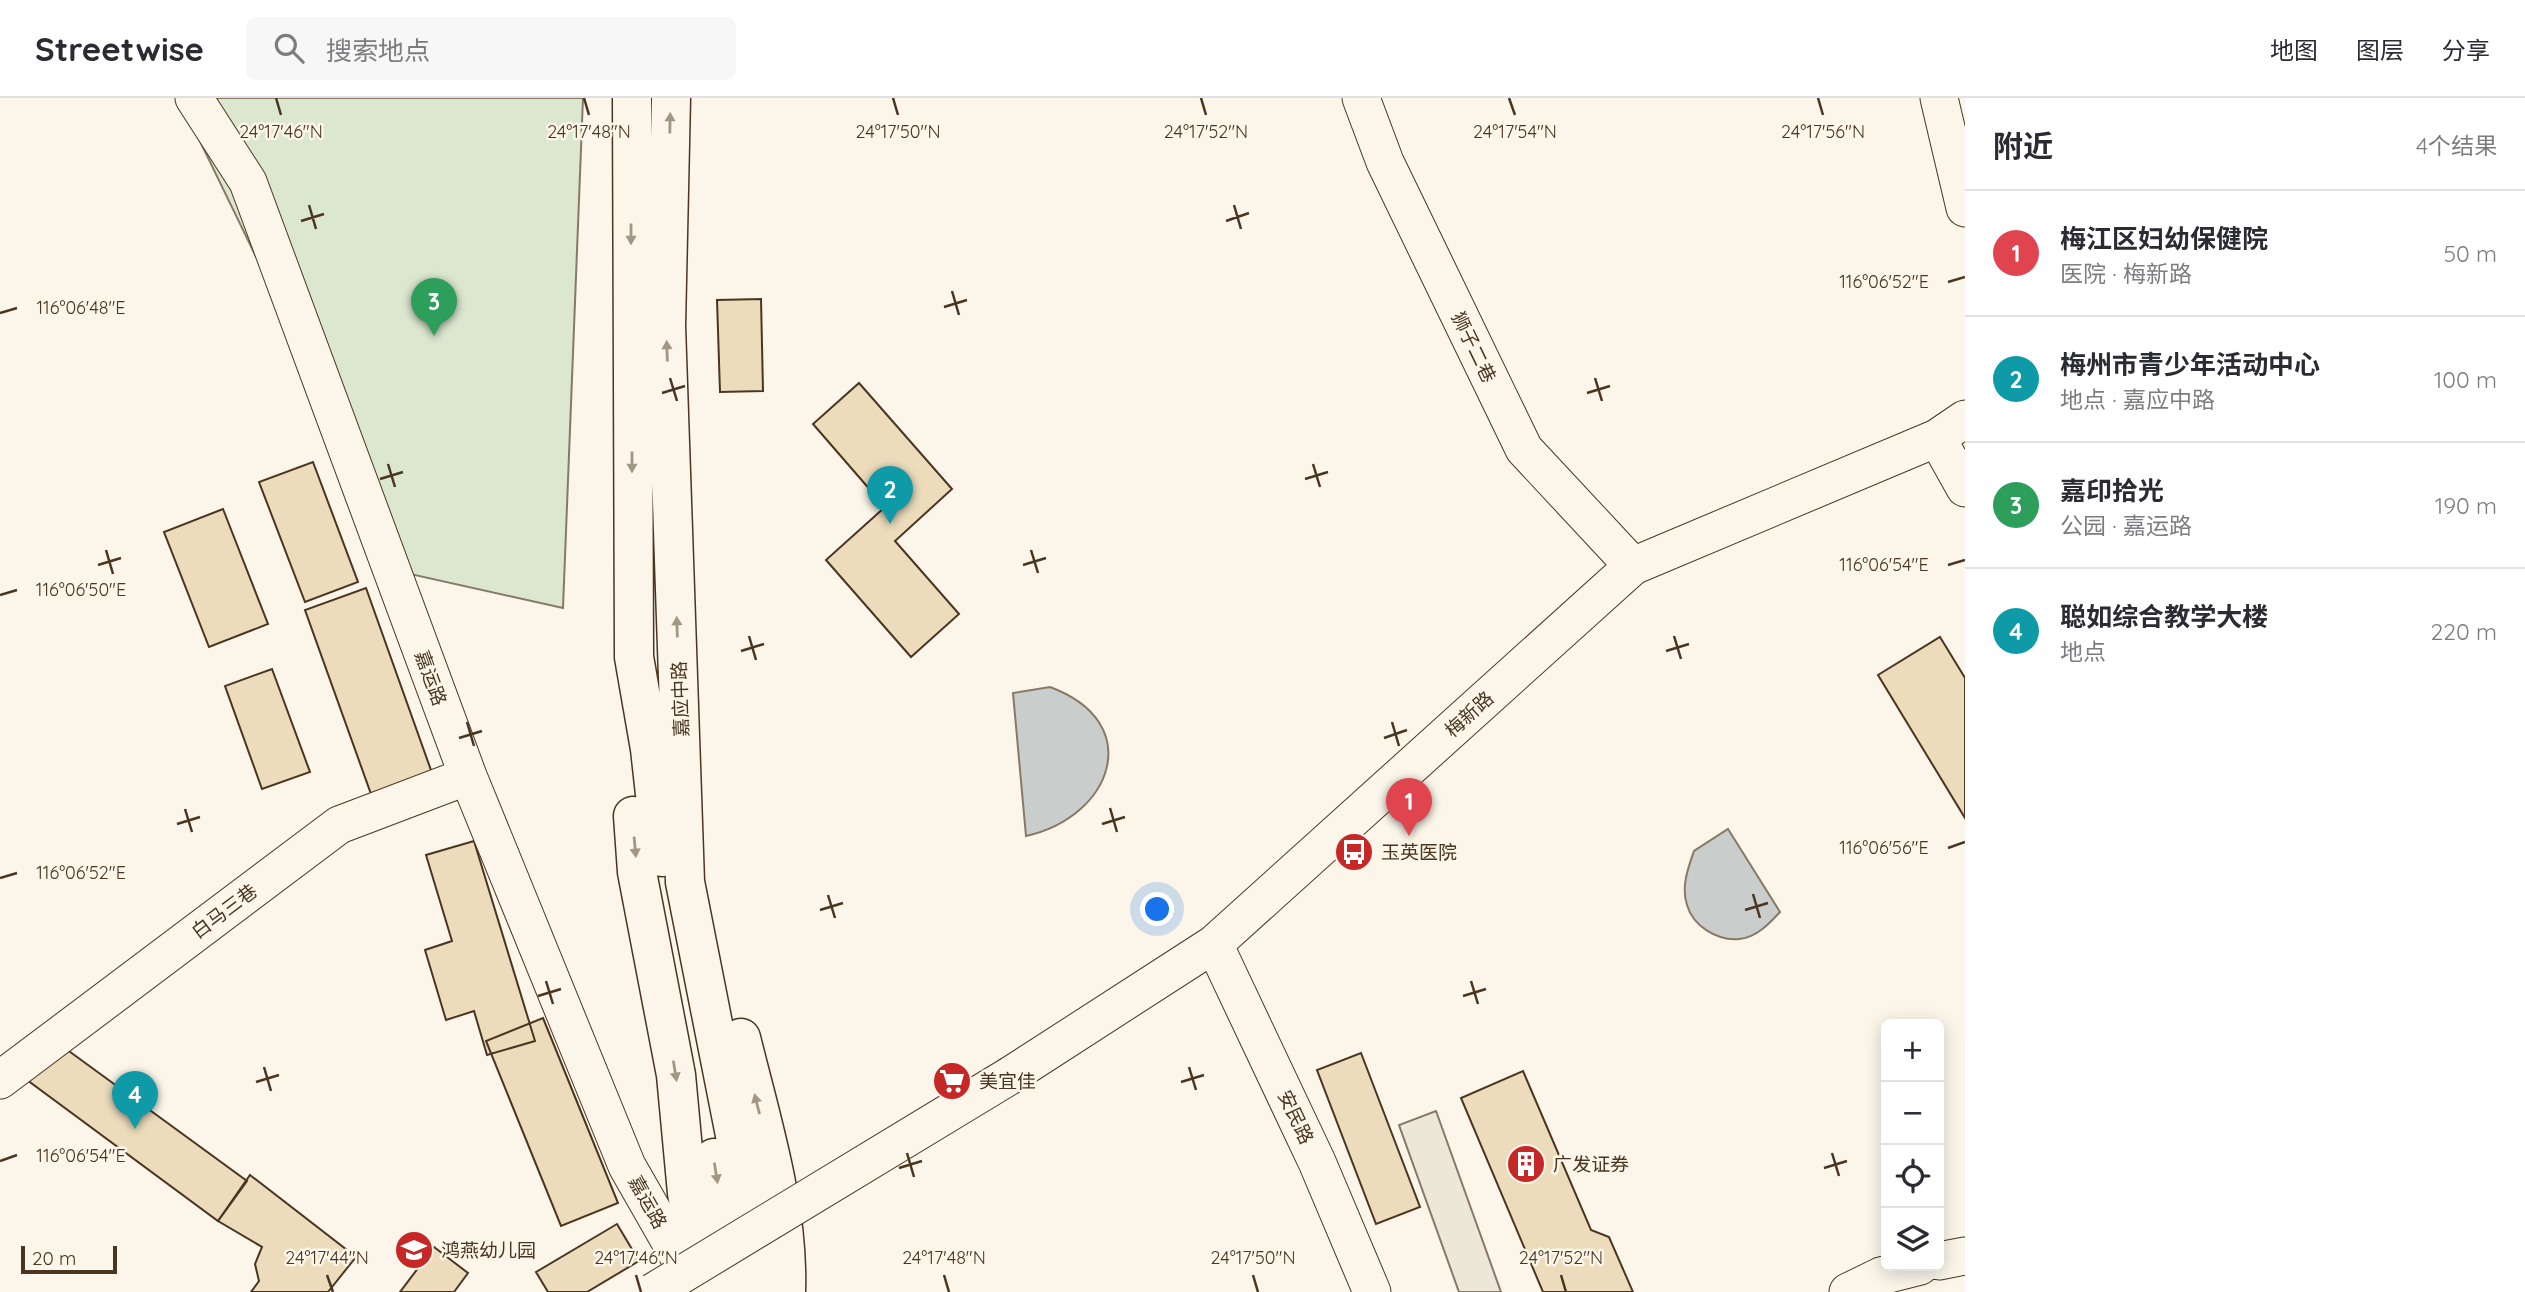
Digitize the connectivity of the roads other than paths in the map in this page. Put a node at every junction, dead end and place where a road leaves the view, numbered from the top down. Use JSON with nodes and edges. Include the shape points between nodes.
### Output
{"nodes":[{"id":1,"x":194,"y":98,"type":"edge"},
{"id":2,"x":632,"y":98,"type":"edge"},
{"id":3,"x":671,"y":98,"type":"edge"},
{"id":4,"x":1362,"y":98,"type":"edge"},
{"id":5,"x":1939,"y":98,"type":"edge"},
{"id":6,"x":1965,"y":208,"type":"edge"},
{"id":7,"x":1951,"y":428,"type":"edge"},
{"id":8,"x":1965,"y":488,"type":"edge"},
{"id":9,"x":1633,"y":566,"type":"junction"},
{"id":10,"x":634,"y":657,"type":"junction"},
{"id":11,"x":682,"y":744,"type":"junction"},
{"id":12,"x":468,"y":776,"type":"junction"},
{"id":13,"x":1214,"y":944,"type":"junction"},
{"id":14,"x":0,"y":1080,"type":"edge"},
{"id":15,"x":1965,"y":1256,"type":"edge"},
{"id":16,"x":1944,"y":1260,"type":"edge"},
{"id":17,"x":1900,"y":1271,"type":"edge"},
{"id":18,"x":653,"y":1292,"type":"edge"},
{"id":19,"x":699,"y":1292,"type":"edge"},
{"id":20,"x":704,"y":1292,"type":"edge"},
{"id":21,"x":735,"y":1292,"type":"edge"},
{"id":22,"x":766,"y":1292,"type":"edge"},
{"id":23,"x":786,"y":1292,"type":"edge"},
{"id":24,"x":1372,"y":1292,"type":"edge"},
{"id":25,"x":1848,"y":1292,"type":"edge"}],
"edges":[{"from":1,"to":12,"type":"street","name":"嘉运路","via":[[248,182]]},
{"from":2,"to":10,"type":"main road","name":"嘉应中路","one_way":true},
{"from":11,"to":3,"type":"main road","name":"嘉应中路","one_way":true,"via":[[666,326]]},
{"from":4,"to":9,"type":"street","name":"狮子二巷","via":[[1385,162],[1524,449]]},
{"from":5,"to":6,"type":"street"},
{"from":7,"to":8,"type":"street"},
{"from":7,"to":9,"type":"street","name":"梅新路"},
{"from":9,"to":13,"type":"street","name":"梅新路"},
{"from":10,"to":20,"type":"main road","one_way":true,"via":[[627,752],[637,872],[676,1075],[687,1193]]},
{"from":10,"to":21,"type":"main road","name":"嘉应中路","one_way":true,"via":[[662,861]]},
{"from":11,"to":22,"type":"main road","name":"嘉应中路","via":[[685,882]]},
{"from":23,"to":11,"type":"main road","one_way":true,"via":[[787,1261],[776,1182],[732,1001]]},
{"from":12,"to":14,"type":"street","name":"白马三巷","via":[[339,825]]},
{"from":12,"to":19,"type":"street","name":"嘉运路","via":[[627,1166]]},
{"from":13,"to":18,"type":"street","name":"梅新路","bridge":true,"via":[[1012,1075]]},
{"from":13,"to":24,"type":"street","name":"安民路","via":[[1317,1162]]},
{"from":15,"to":16,"type":"street"},
{"from":17,"to":25,"type":"street"}]}
